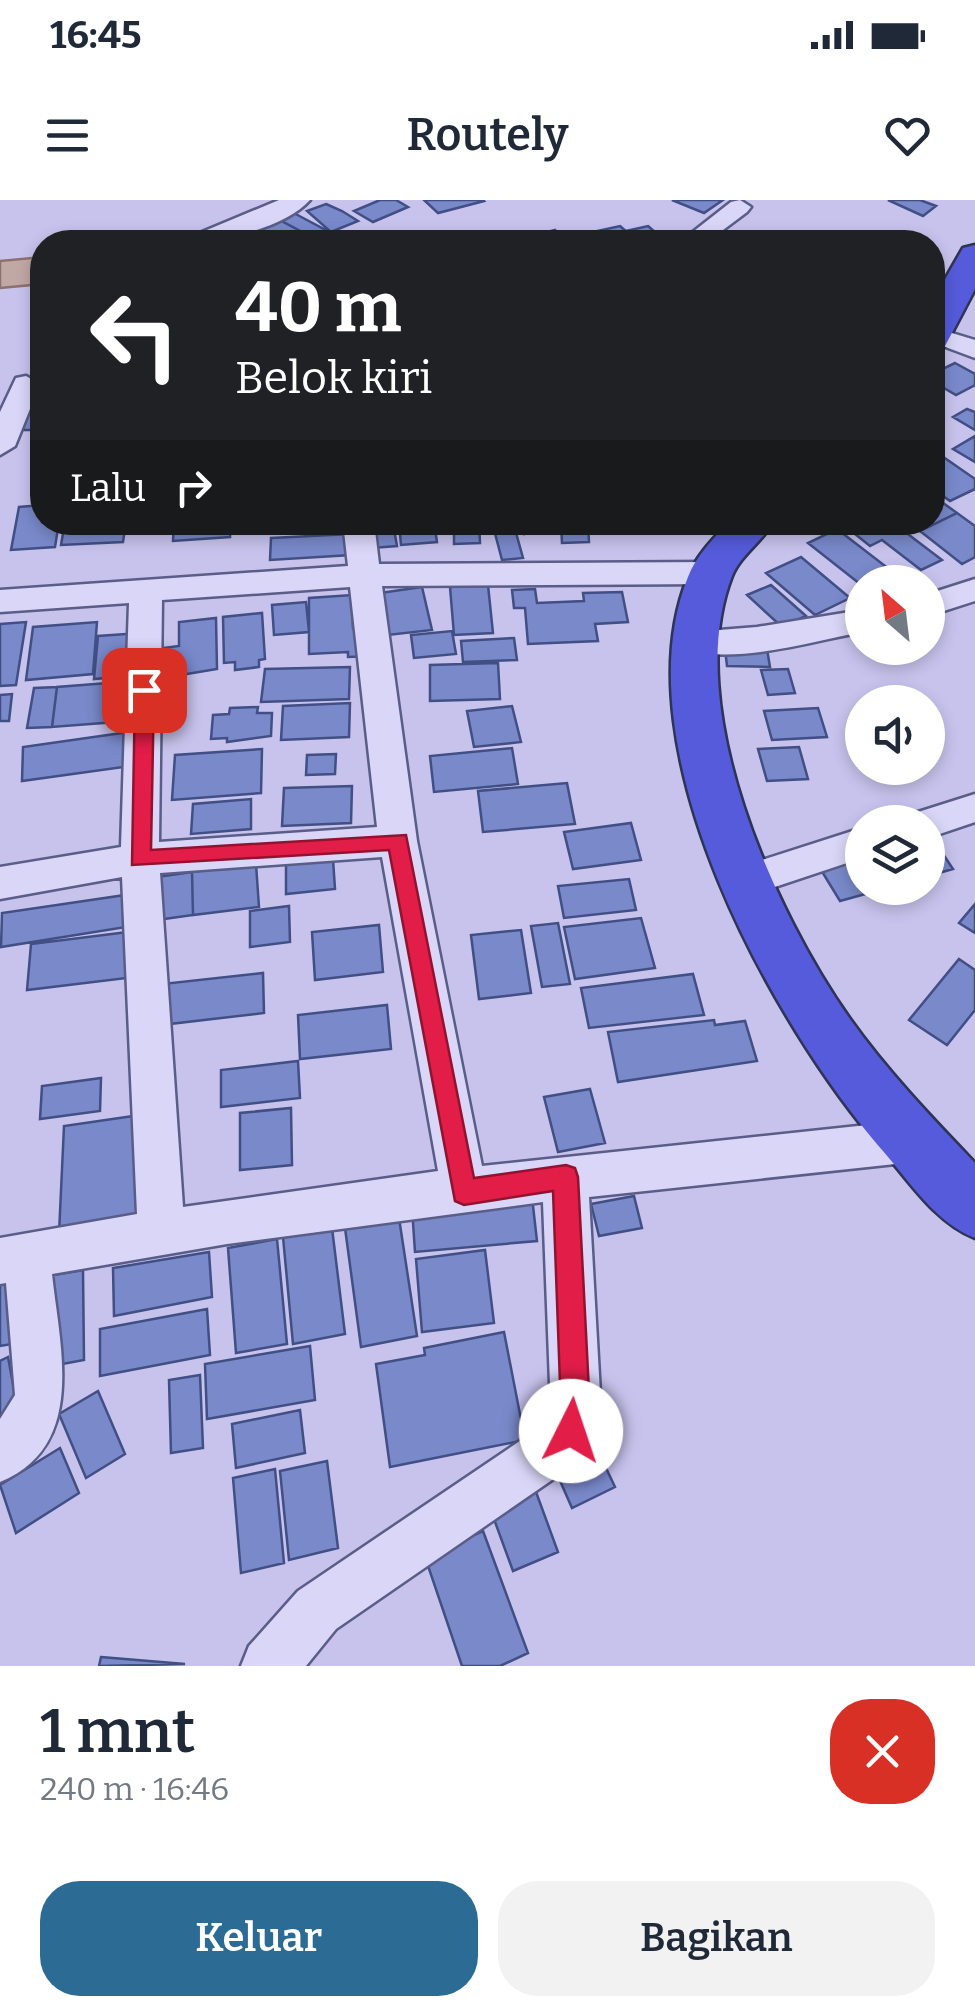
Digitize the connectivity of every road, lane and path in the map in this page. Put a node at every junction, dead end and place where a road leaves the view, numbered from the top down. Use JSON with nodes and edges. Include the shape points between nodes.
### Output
{"nodes":[{"id":1,"x":298,"y":200,"type":"edge"},
{"id":2,"x":738,"y":207,"type":"dead end"},
{"id":3,"x":244,"y":226,"type":"junction"},
{"id":4,"x":230,"y":230,"type":"edge"},
{"id":5,"x":253,"y":230,"type":"edge"},
{"id":6,"x":708,"y":230,"type":"edge"},
{"id":7,"x":974,"y":262,"type":"edge"},
{"id":8,"x":945,"y":316,"type":"edge"},
{"id":9,"x":945,"y":340,"type":"edge"},
{"id":10,"x":975,"y":350,"type":"edge"},
{"id":11,"x":26,"y":384,"type":"dead end"},
{"id":12,"x":0,"y":446,"type":"edge"},
{"id":13,"x":360,"y":535,"type":"edge"},
{"id":14,"x":742,"y":535,"type":"edge"},
{"id":15,"x":711,"y":573,"type":"junction"},
{"id":16,"x":368,"y":574,"type":"junction"},
{"id":17,"x":146,"y":588,"type":"junction"},
{"id":18,"x":975,"y":590,"type":"edge"},
{"id":19,"x":945,"y":600,"type":"edge"},
{"id":20,"x":0,"y":601,"type":"edge"},
{"id":21,"x":845,"y":623,"type":"edge"},
{"id":22,"x":694,"y":641,"type":"junction"},
{"id":23,"x":975,"y":808,"type":"edge"},
{"id":24,"x":945,"y":818,"type":"edge"},
{"id":25,"x":398,"y":841,"type":"junction"},
{"id":26,"x":845,"y":848,"type":"edge"},
{"id":27,"x":140,"y":859,"type":"junction"},
{"id":28,"x":744,"y":881,"type":"junction"},
{"id":29,"x":0,"y":883,"type":"edge"},
{"id":30,"x":914,"y":1140,"type":"junction"},
{"id":31,"x":566,"y":1177,"type":"junction"},
{"id":32,"x":464,"y":1192,"type":"junction"},
{"id":33,"x":975,"y":1208,"type":"edge"},
{"id":34,"x":161,"y":1231,"type":"junction"},
{"id":35,"x":14,"y":1259,"type":"edge"},
{"id":36,"x":0,"y":1456,"type":"edge"},
{"id":37,"x":268,"y":1666,"type":"edge"}],
"edges":[{"from":1,"to":3,"type":"street"},
{"from":2,"to":6,"type":"street"},
{"from":3,"to":4,"type":"street"},
{"from":3,"to":5,"type":"street"},
{"from":7,"to":8,"type":"highway"},
{"from":9,"to":10,"type":"street"},
{"from":11,"to":12,"type":"street"},
{"from":13,"to":16,"type":"street"},
{"from":14,"to":15,"type":"highway"},
{"from":15,"to":16,"type":"street"},
{"from":15,"to":22,"type":"highway"},
{"from":16,"to":17,"type":"street"},
{"from":16,"to":25,"type":"street"},
{"from":17,"to":20,"type":"street"},
{"from":17,"to":27,"type":"street"},
{"from":18,"to":19,"type":"street"},
{"from":21,"to":22,"type":"street","via":[[757,639]]},
{"from":22,"to":28,"type":"highway","via":[[709,764]]},
{"from":23,"to":24,"type":"street"},
{"from":25,"to":27,"type":"street"},
{"from":25,"to":32,"type":"street"},
{"from":26,"to":28,"type":"street"},
{"from":27,"to":29,"type":"street"},
{"from":27,"to":34,"type":"street"},
{"from":28,"to":30,"type":"highway","via":[[828,1036]]},
{"from":30,"to":31,"type":"street"},
{"from":30,"to":33,"type":"highway"},
{"from":31,"to":32,"type":"street"},
{"from":31,"to":37,"type":"street","via":[[576,1411],[571,1431],[317,1610]]},
{"from":32,"to":34,"type":"street"},
{"from":34,"to":35,"type":"street"},
{"from":35,"to":36,"type":"street","via":[[40,1395],[32,1422]]}]}
